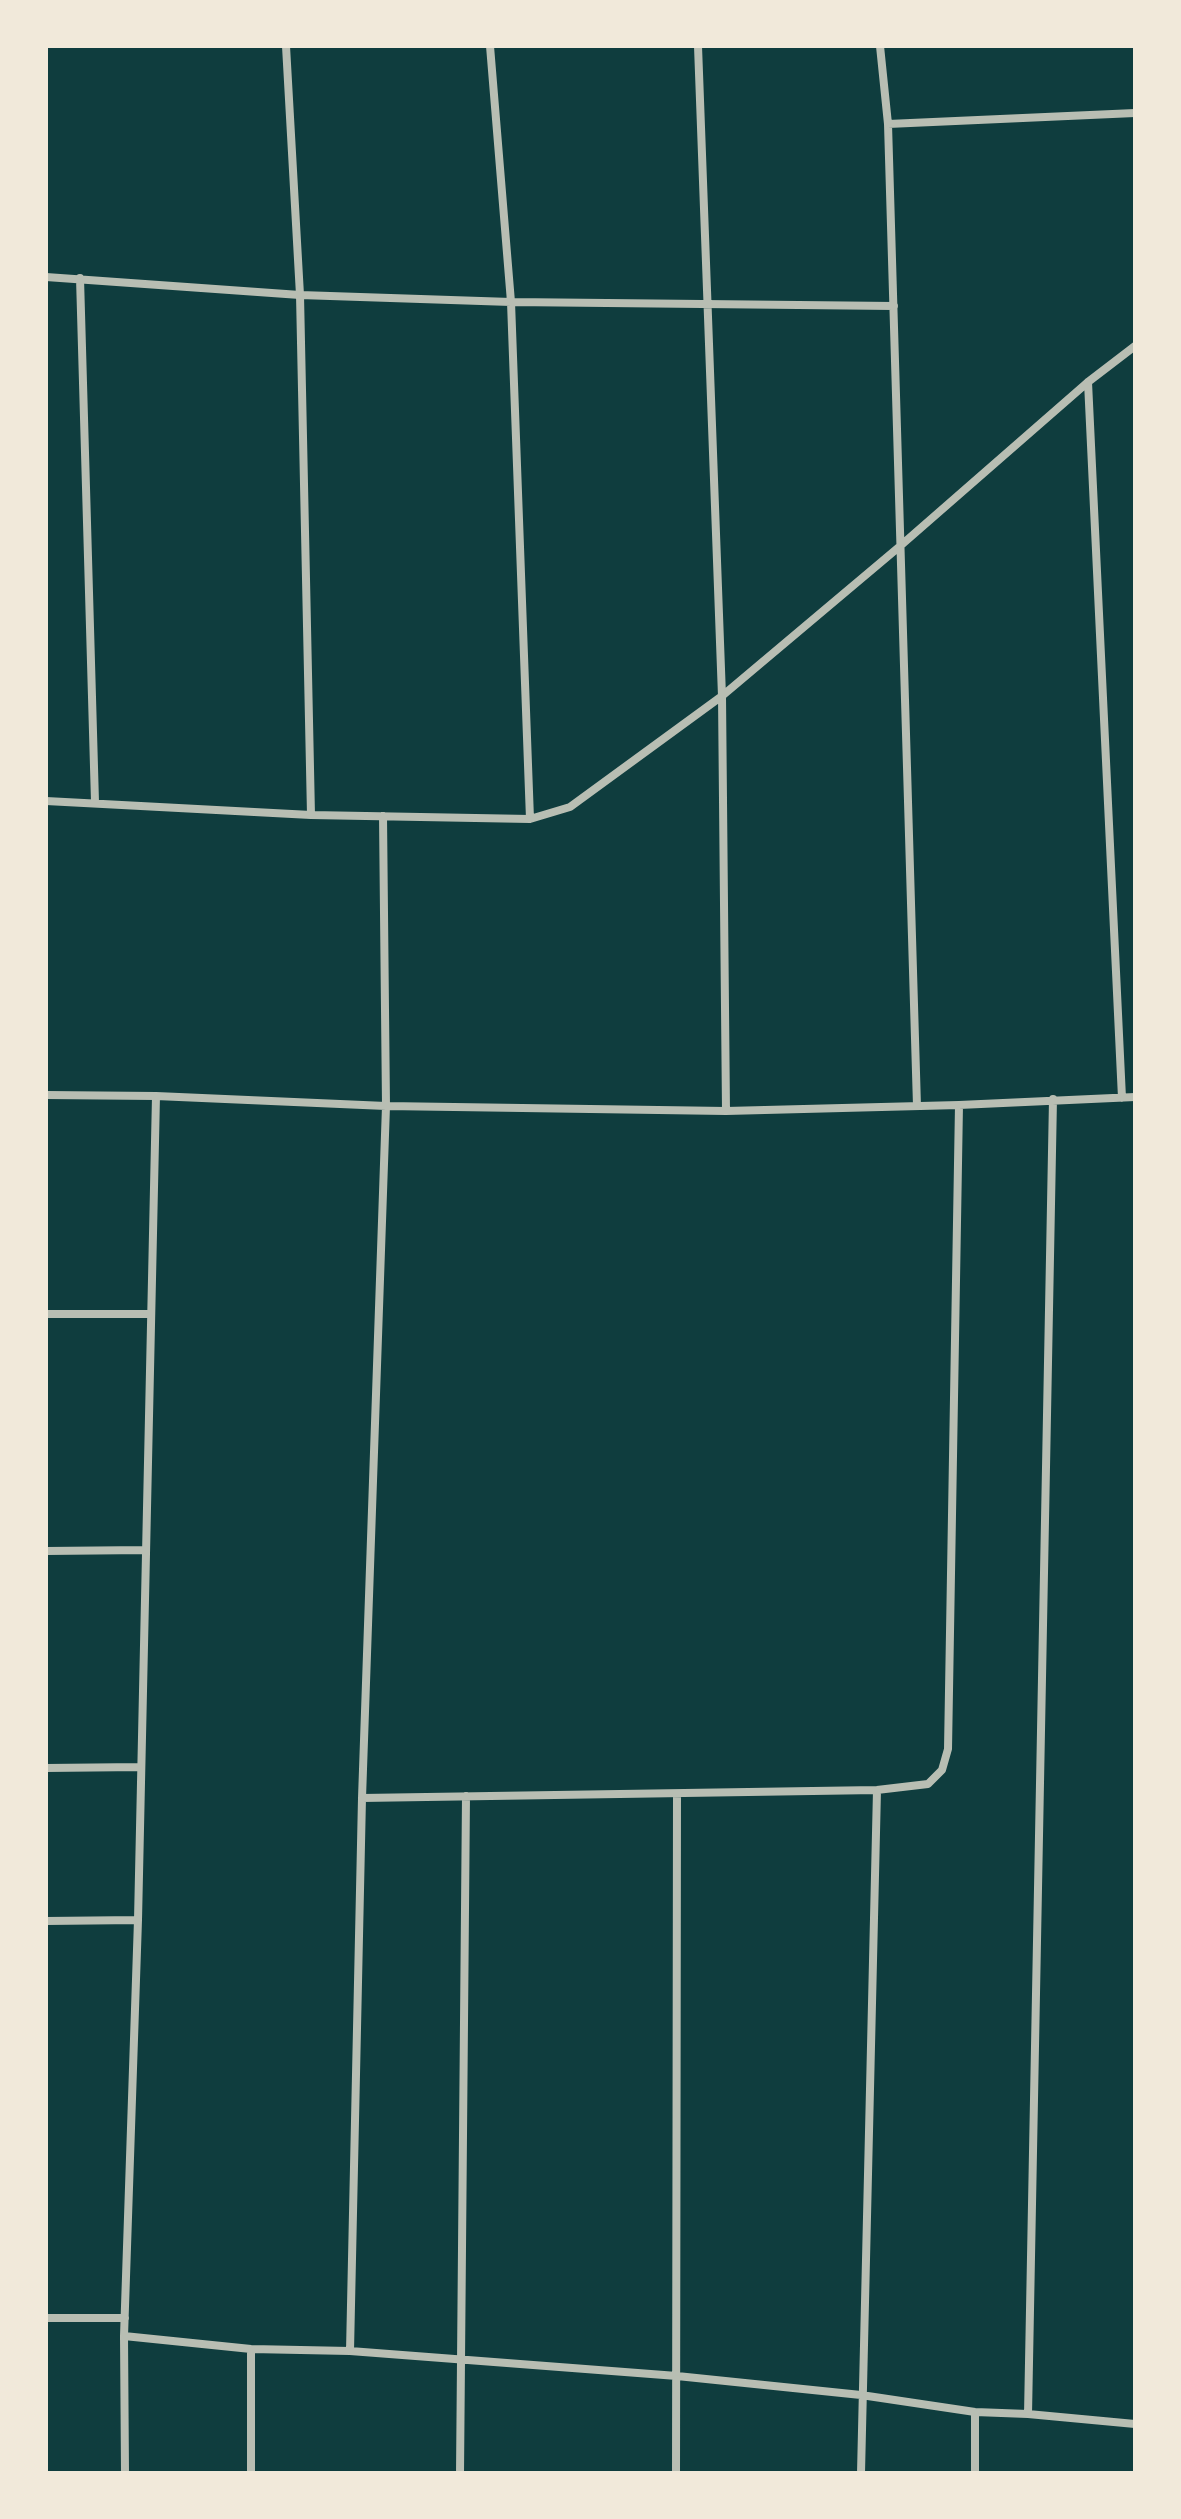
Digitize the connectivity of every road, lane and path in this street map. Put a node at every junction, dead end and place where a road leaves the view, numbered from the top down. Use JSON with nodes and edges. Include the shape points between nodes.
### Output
{"nodes":[{"id":1,"x":286,"y":46,"type":"edge"},
{"id":2,"x":490,"y":46,"type":"edge"},
{"id":3,"x":698,"y":46,"type":"edge"},
{"id":4,"x":880,"y":46,"type":"edge"},
{"id":5,"x":1135,"y":113,"type":"edge"},
{"id":6,"x":888,"y":124,"type":"junction"},
{"id":7,"x":46,"y":277,"type":"edge"},
{"id":8,"x":80,"y":278,"type":"junction"},
{"id":9,"x":300,"y":295,"type":"junction"},
{"id":10,"x":511,"y":302,"type":"junction"},
{"id":11,"x":709,"y":304,"type":"junction"},
{"id":12,"x":894,"y":306,"type":"junction"},
{"id":13,"x":1135,"y":346,"type":"edge"},
{"id":14,"x":1088,"y":382,"type":"junction"},
{"id":15,"x":899,"y":547,"type":"junction"},
{"id":16,"x":722,"y":696,"type":"junction"},
{"id":17,"x":46,"y":801,"type":"edge"},
{"id":18,"x":95,"y":802,"type":"junction"},
{"id":19,"x":311,"y":815,"type":"junction"},
{"id":20,"x":383,"y":816,"type":"junction"},
{"id":21,"x":530,"y":819,"type":"junction"},
{"id":22,"x":46,"y":1095,"type":"edge"},
{"id":23,"x":156,"y":1096,"type":"junction"},
{"id":24,"x":1135,"y":1097,"type":"edge"},
{"id":25,"x":1122,"y":1098,"type":"junction"},
{"id":26,"x":1053,"y":1099,"type":"junction"},
{"id":27,"x":959,"y":1105,"type":"junction"},
{"id":28,"x":386,"y":1106,"type":"junction"},
{"id":29,"x":917,"y":1106,"type":"junction"},
{"id":30,"x":726,"y":1111,"type":"junction"},
{"id":31,"x":46,"y":1314,"type":"edge"},
{"id":32,"x":151,"y":1314,"type":"junction"},
{"id":33,"x":146,"y":1550,"type":"junction"},
{"id":34,"x":46,"y":1551,"type":"edge"},
{"id":35,"x":141,"y":1767,"type":"junction"},
{"id":36,"x":46,"y":1768,"type":"edge"},
{"id":37,"x":877,"y":1790,"type":"junction"},
{"id":38,"x":677,"y":1795,"type":"junction"},
{"id":39,"x":466,"y":1796,"type":"junction"},
{"id":40,"x":362,"y":1798,"type":"junction"},
{"id":41,"x":138,"y":1920,"type":"junction"},
{"id":42,"x":46,"y":1921,"type":"edge"},
{"id":43,"x":46,"y":2318,"type":"edge"},
{"id":44,"x":125,"y":2318,"type":"junction"},
{"id":45,"x":124,"y":2336,"type":"junction"},
{"id":46,"x":251,"y":2349,"type":"junction"},
{"id":47,"x":350,"y":2351,"type":"junction"},
{"id":48,"x":459,"y":2358,"type":"junction"},
{"id":49,"x":677,"y":2376,"type":"junction"},
{"id":50,"x":861,"y":2395,"type":"junction"},
{"id":51,"x":975,"y":2412,"type":"junction"},
{"id":52,"x":1028,"y":2414,"type":"junction"},
{"id":53,"x":1135,"y":2424,"type":"edge"},
{"id":54,"x":125,"y":2473,"type":"edge"},
{"id":55,"x":251,"y":2473,"type":"edge"},
{"id":56,"x":460,"y":2473,"type":"edge"},
{"id":57,"x":676,"y":2473,"type":"edge"},
{"id":58,"x":861,"y":2473,"type":"edge"},
{"id":59,"x":975,"y":2473,"type":"edge"}],
"edges":[{"from":1,"to":9,"type":"street"},
{"from":2,"to":10,"type":"street"},
{"from":3,"to":11,"type":"street"},
{"from":4,"to":6,"type":"street"},
{"from":5,"to":6,"type":"street"},
{"from":6,"to":12,"type":"street"},
{"from":7,"to":8,"type":"street"},
{"from":8,"to":9,"type":"street"},
{"from":8,"to":18,"type":"street"},
{"from":9,"to":10,"type":"street"},
{"from":9,"to":19,"type":"street"},
{"from":10,"to":11,"type":"street"},
{"from":10,"to":21,"type":"street"},
{"from":11,"to":12,"type":"street"},
{"from":11,"to":16,"type":"street"},
{"from":12,"to":15,"type":"street"},
{"from":13,"to":14,"type":"street"},
{"from":14,"to":15,"type":"street"},
{"from":14,"to":25,"type":"street"},
{"from":15,"to":16,"type":"street"},
{"from":15,"to":29,"type":"street"},
{"from":16,"to":21,"type":"street","via":[[570,807]]},
{"from":16,"to":30,"type":"street"},
{"from":17,"to":18,"type":"street"},
{"from":18,"to":19,"type":"street"},
{"from":19,"to":20,"type":"street"},
{"from":20,"to":21,"type":"street"},
{"from":20,"to":28,"type":"street"},
{"from":22,"to":23,"type":"street"},
{"from":23,"to":28,"type":"street"},
{"from":23,"to":32,"type":"street"},
{"from":24,"to":25,"type":"street"},
{"from":25,"to":26,"type":"street"},
{"from":26,"to":27,"type":"street"},
{"from":26,"to":52,"type":"street"},
{"from":27,"to":29,"type":"street"},
{"from":27,"to":37,"type":"street","via":[[948,1749],[942,1770],[928,1784]]},
{"from":28,"to":30,"type":"street"},
{"from":28,"to":40,"type":"street"},
{"from":29,"to":30,"type":"street"},
{"from":31,"to":32,"type":"street"},
{"from":32,"to":33,"type":"street"},
{"from":33,"to":34,"type":"street"},
{"from":33,"to":35,"type":"street"},
{"from":35,"to":36,"type":"street"},
{"from":35,"to":41,"type":"street"},
{"from":37,"to":38,"type":"street"},
{"from":37,"to":50,"type":"street"},
{"from":38,"to":39,"type":"street"},
{"from":38,"to":49,"type":"street"},
{"from":39,"to":40,"type":"street"},
{"from":39,"to":48,"type":"street"},
{"from":40,"to":47,"type":"street"},
{"from":41,"to":42,"type":"street"},
{"from":41,"to":44,"type":"street"},
{"from":43,"to":44,"type":"street"},
{"from":44,"to":45,"type":"street"},
{"from":45,"to":46,"type":"street"},
{"from":45,"to":54,"type":"street"},
{"from":46,"to":47,"type":"street"},
{"from":46,"to":55,"type":"street"},
{"from":47,"to":48,"type":"street"},
{"from":48,"to":49,"type":"street"},
{"from":48,"to":56,"type":"street"},
{"from":49,"to":50,"type":"street"},
{"from":49,"to":57,"type":"street"},
{"from":50,"to":51,"type":"street"},
{"from":50,"to":58,"type":"street"},
{"from":51,"to":52,"type":"street"},
{"from":51,"to":59,"type":"street"},
{"from":52,"to":53,"type":"street"}]}
